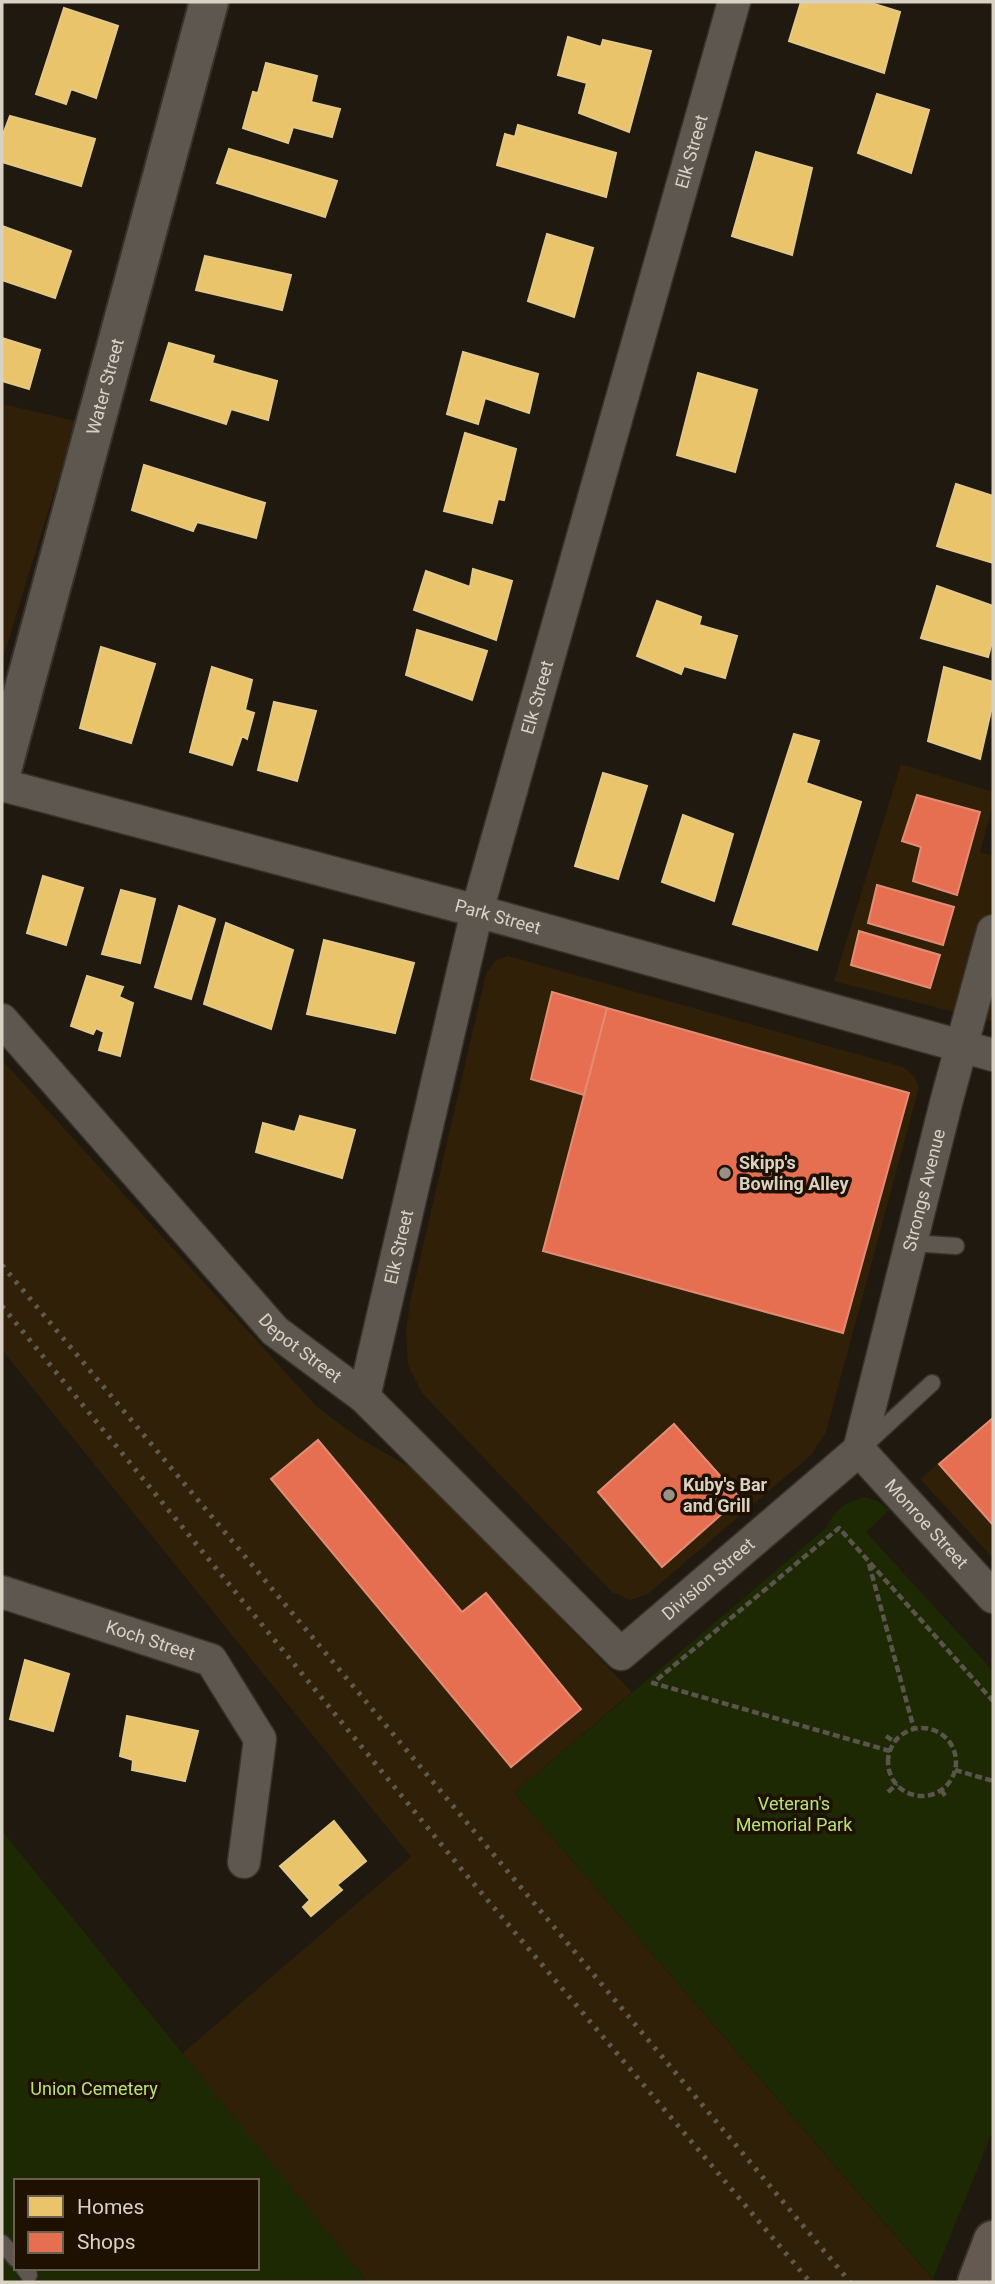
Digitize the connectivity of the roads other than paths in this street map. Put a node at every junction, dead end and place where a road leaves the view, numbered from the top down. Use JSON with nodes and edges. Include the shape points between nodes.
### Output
{"nodes":[{"id":1,"x":209,"y":2,"type":"edge"},
{"id":2,"x":734,"y":2,"type":"edge"},
{"id":3,"x":2,"y":770,"type":"edge"},
{"id":4,"x":2,"y":785,"type":"edge"},
{"id":5,"x":477,"y":911,"type":"junction"},
{"id":6,"x":993,"y":931,"type":"edge"},
{"id":7,"x":2,"y":1020,"type":"edge"},
{"id":8,"x":962,"y":1046,"type":"junction"},
{"id":9,"x":993,"y":1055,"type":"edge"},
{"id":10,"x":911,"y":1243,"type":"junction"},
{"id":11,"x":956,"y":1247,"type":"dead end"},
{"id":12,"x":932,"y":1383,"type":"dead end"},
{"id":13,"x":365,"y":1397,"type":"junction"},
{"id":14,"x":859,"y":1450,"type":"junction"},
{"id":15,"x":2,"y":1592,"type":"edge"},
{"id":16,"x":993,"y":1597,"type":"edge"},
{"id":17,"x":621,"y":1654,"type":"joint"},
{"id":18,"x":244,"y":1862,"type":"dead end"},
{"id":19,"x":993,"y":2240,"type":"edge"},
{"id":20,"x":2,"y":2243,"type":"edge"},
{"id":21,"x":14,"y":2257,"type":"edge"},
{"id":22,"x":977,"y":2282,"type":"edge"}],
"edges":[{"from":1,"to":3,"type":"street","name":"Water Street"},
{"from":2,"to":5,"type":"street","name":"Elk Street"},
{"from":4,"to":5,"type":"street","name":"Park Street"},
{"from":5,"to":8,"type":"street","name":"Park Street"},
{"from":5,"to":13,"type":"street","name":"Elk Street"},
{"from":6,"to":8,"type":"street","name":"Strongs Avenue"},
{"from":7,"to":13,"type":"street","name":"Depot Street","via":[[275,1331]]},
{"from":8,"to":9,"type":"street","name":"Park Street"},
{"from":8,"to":10,"type":"street","name":"Strongs Avenue"},
{"from":10,"to":11,"type":"lane"},
{"from":10,"to":14,"type":"street","name":"Strongs Avenue"},
{"from":12,"to":14,"type":"lane"},
{"from":13,"to":17,"type":"street","name":"Depot Street"},
{"from":14,"to":16,"type":"street","name":"Monroe Street"},
{"from":14,"to":17,"type":"street","name":"Division Street"},
{"from":15,"to":18,"type":"street","name":"Koch Street","via":[[211,1660],[260,1739]]},
{"from":19,"to":22,"type":"main road"},
{"from":20,"to":21,"type":"lane"}]}
